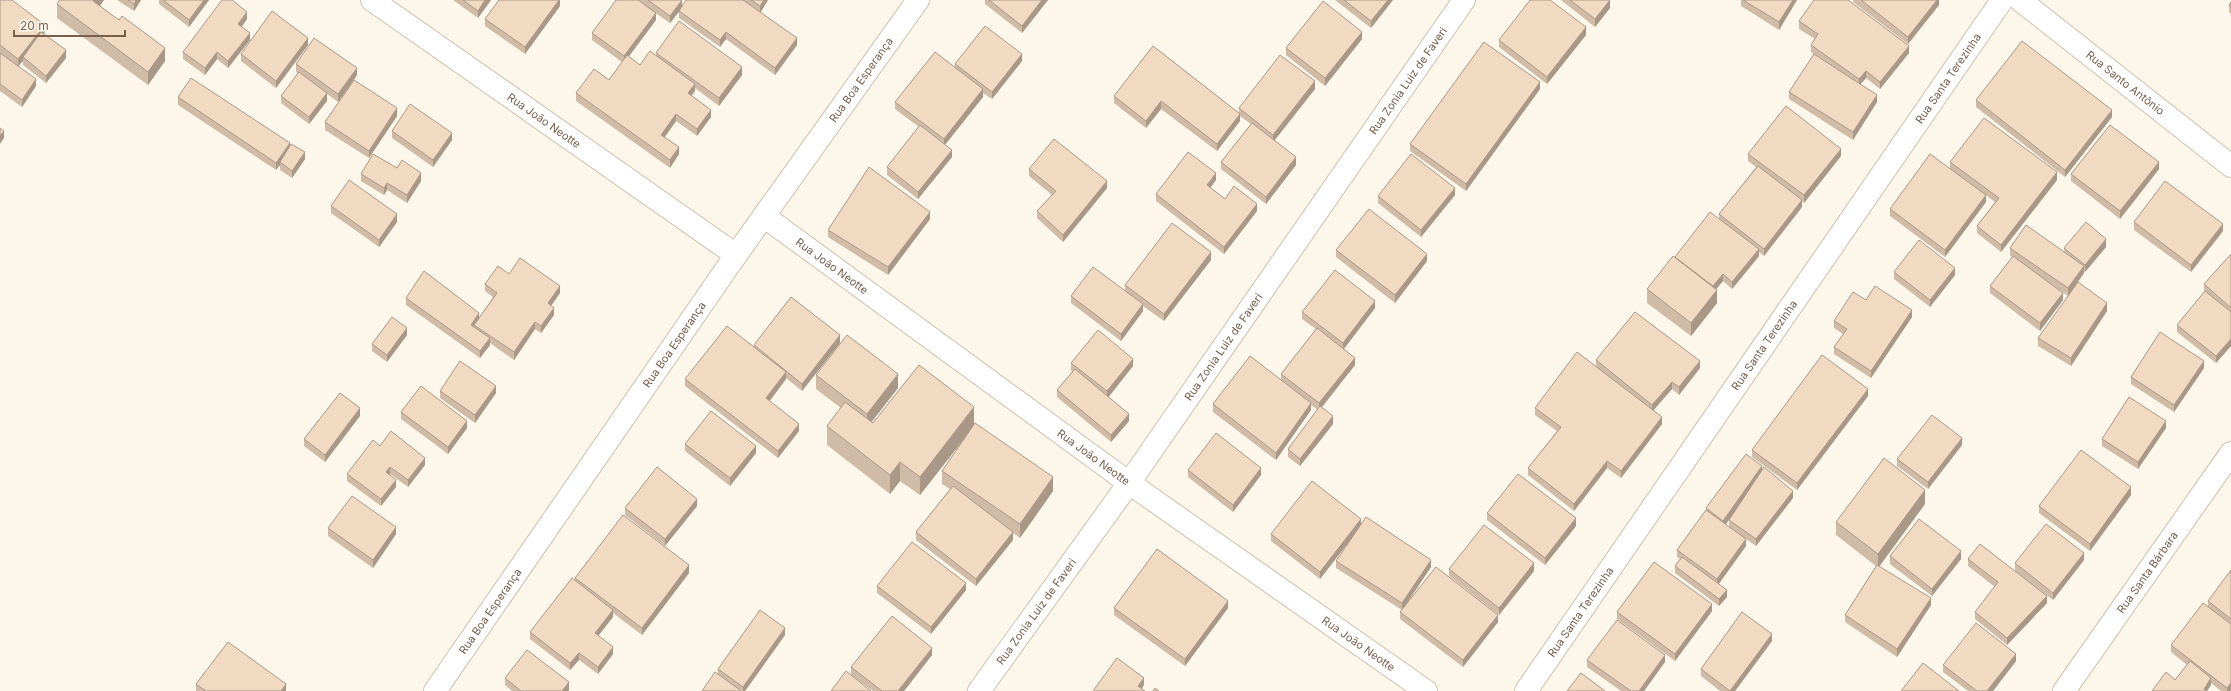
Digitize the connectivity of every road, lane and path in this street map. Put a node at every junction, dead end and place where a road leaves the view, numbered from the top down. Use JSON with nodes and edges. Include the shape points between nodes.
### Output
{"nodes":[{"id":1,"x":372,"y":0,"type":"edge"},
{"id":2,"x":918,"y":0,"type":"edge"},
{"id":3,"x":1464,"y":0,"type":"edge"},
{"id":4,"x":2002,"y":0,"type":"edge"},
{"id":5,"x":2020,"y":0,"type":"edge"},
{"id":6,"x":2231,"y":166,"type":"edge"},
{"id":7,"x":765,"y":217,"type":"junction"},
{"id":8,"x":736,"y":255,"type":"junction"},
{"id":9,"x":2231,"y":454,"type":"edge"},
{"id":10,"x":1128,"y":483,"type":"junction"},
{"id":11,"x":435,"y":691,"type":"edge"},
{"id":12,"x":979,"y":691,"type":"edge"},
{"id":13,"x":1426,"y":691,"type":"edge"},
{"id":14,"x":1526,"y":691,"type":"edge"},
{"id":15,"x":2064,"y":691,"type":"edge"}],
"edges":[{"from":1,"to":8,"type":"street","name":"Rua João Neotte"},
{"from":2,"to":7,"type":"street","name":"Rua Boa Esperança"},
{"from":3,"to":10,"type":"street","name":"Rua Zonia Luiz de Faveri"},
{"from":4,"to":14,"type":"street","name":"Rua Santa Terezinha"},
{"from":5,"to":6,"type":"street","name":"Rua Santo Antônio"},
{"from":7,"to":8,"type":"street","name":"Rua Boa Esperança"},
{"from":7,"to":10,"type":"street","name":"Rua João Neotte"},
{"from":8,"to":11,"type":"street","name":"Rua Boa Esperança"},
{"from":9,"to":15,"type":"street","name":"Rua Santa Bárbara"},
{"from":10,"to":12,"type":"street","name":"Rua Zonia Luiz de Faveri"},
{"from":10,"to":13,"type":"street","name":"Rua João Neotte"}]}
